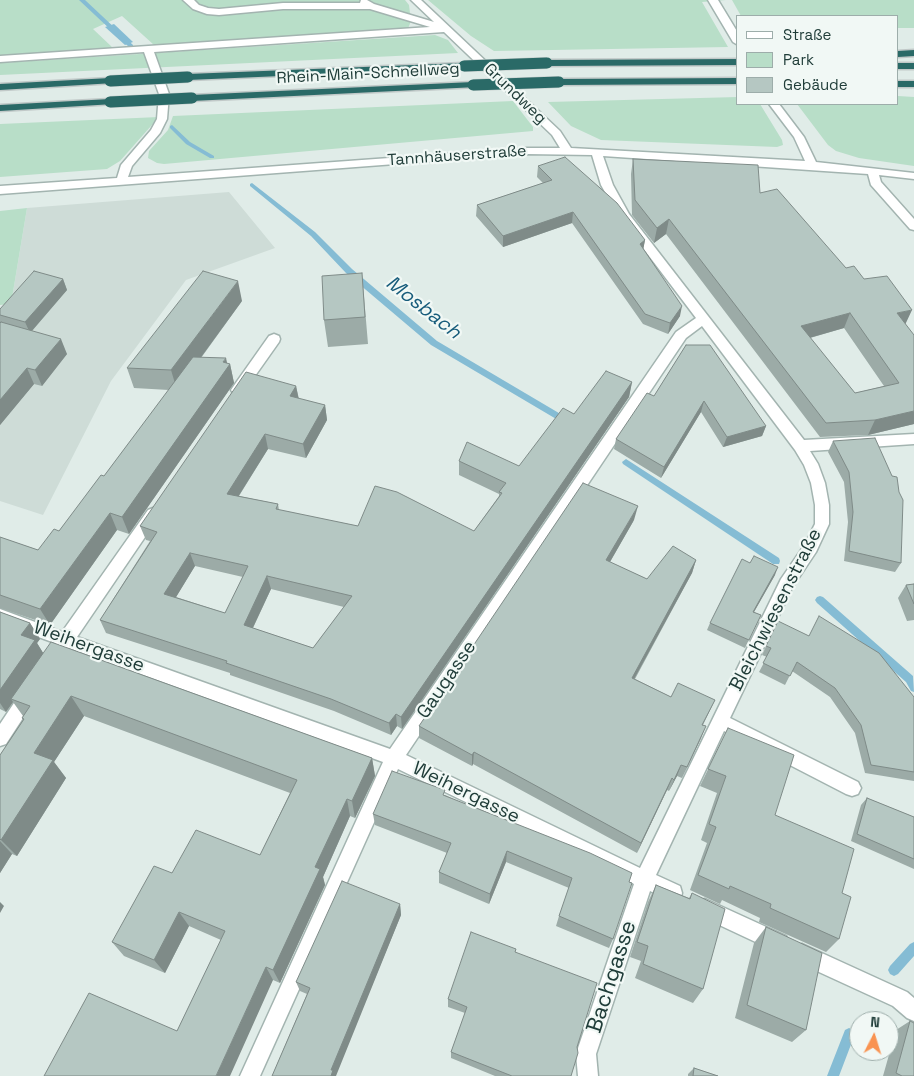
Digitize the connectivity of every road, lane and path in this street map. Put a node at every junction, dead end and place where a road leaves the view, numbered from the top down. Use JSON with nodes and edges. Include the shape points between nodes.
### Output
{"nodes":[{"id":1,"x":188,"y":0,"type":"edge"},
{"id":2,"x":360,"y":0,"type":"edge"},
{"id":3,"x":416,"y":0,"type":"edge"},
{"id":4,"x":713,"y":0,"type":"edge"},
{"id":5,"x":371,"y":6,"type":"junction"},
{"id":6,"x":448,"y":29,"type":"junction"},
{"id":7,"x":736,"y":39,"type":"edge"},
{"id":8,"x":148,"y":49,"type":"junction"},
{"id":9,"x":914,"y":53,"type":"edge"},
{"id":10,"x":899,"y":54,"type":"edge"},
{"id":11,"x":0,"y":59,"type":"edge"},
{"id":12,"x":736,"y":62,"type":"edge"},
{"id":13,"x":899,"y":66,"type":"edge"},
{"id":14,"x":914,"y":66,"type":"edge"},
{"id":15,"x":736,"y":81,"type":"edge"},
{"id":16,"x":899,"y":84,"type":"edge"},
{"id":17,"x":914,"y":84,"type":"edge"},
{"id":18,"x":0,"y":87,"type":"edge"},
{"id":19,"x":775,"y":105,"type":"edge"},
{"id":20,"x":0,"y":108,"type":"edge"},
{"id":21,"x":567,"y":151,"type":"junction"},
{"id":22,"x":597,"y":152,"type":"junction"},
{"id":23,"x":812,"y":165,"type":"junction"},
{"id":24,"x":873,"y":171,"type":"junction"},
{"id":25,"x":914,"y":176,"type":"edge"},
{"id":26,"x":121,"y":181,"type":"junction"},
{"id":27,"x":0,"y":190,"type":"edge"},
{"id":28,"x":914,"y":226,"type":"edge"},
{"id":29,"x":703,"y":318,"type":"junction"},
{"id":30,"x":274,"y":339,"type":"dead end"},
{"id":31,"x":229,"y":404,"type":"edge"},
{"id":32,"x":914,"y":439,"type":"edge"},
{"id":33,"x":800,"y":446,"type":"junction"},
{"id":34,"x":162,"y":501,"type":"edge"},
{"id":35,"x":0,"y":616,"type":"edge"},
{"id":36,"x":67,"y":639,"type":"junction"},
{"id":37,"x":56,"y":655,"type":"edge"},
{"id":38,"x":39,"y":680,"type":"edge"},
{"id":39,"x":720,"y":721,"type":"junction"},
{"id":40,"x":0,"y":738,"type":"edge"},
{"id":41,"x":394,"y":758,"type":"junction"},
{"id":42,"x":852,"y":788,"type":"dead end"},
{"id":43,"x":644,"y":880,"type":"junction"},
{"id":44,"x":914,"y":1011,"type":"edge"},
{"id":45,"x":250,"y":1076,"type":"edge"},
{"id":46,"x":588,"y":1076,"type":"edge"}],
"edges":[{"from":1,"to":5,"type":"street","via":[[196,7],[219,12],[283,6]]},
{"from":2,"to":5,"type":"street"},
{"from":3,"to":6,"type":"street","name":"Grundweg"},
{"from":4,"to":7,"type":"street"},
{"from":5,"to":6,"type":"street"},
{"from":6,"to":8,"type":"street"},
{"from":6,"to":21,"type":"street","name":"Grundweg","via":[[556,133]]},
{"from":8,"to":11,"type":"street"},
{"from":8,"to":26,"type":"street","via":[[164,94],[162,119],[127,166]]},
{"from":9,"to":10,"type":"highway"},
{"from":12,"to":18,"type":"highway","name":"Rhein-Main-Schnellweg","bridge":true,"via":[[547,63]]},
{"from":13,"to":14,"type":"highway"},
{"from":15,"to":20,"type":"highway","name":"Rhein-Main-Schnellweg","bridge":true,"via":[[473,85]]},
{"from":16,"to":17,"type":"highway"},
{"from":19,"to":23,"type":"street","via":[[799,137]]},
{"from":21,"to":22,"type":"street","name":"Tannhäuserstraße"},
{"from":21,"to":26,"type":"street","name":"Tannhäuserstraße","via":[[430,157]]},
{"from":22,"to":23,"type":"street","name":"Tannhäuserstraße"},
{"from":22,"to":29,"type":"street","name":"Bleichwiesenstraße","via":[[607,185],[624,215]]},
{"from":23,"to":24,"type":"street","name":"Tannhäuserstraße"},
{"from":24,"to":25,"type":"street","name":"Tannhäuserstraße"},
{"from":24,"to":28,"type":"street","via":[[875,183]]},
{"from":26,"to":27,"type":"street","name":"Tannhäuserstraße"},
{"from":29,"to":33,"type":"street","name":"Bleichwiesenstraße"},
{"from":29,"to":41,"type":"street","name":"Gaugasse","via":[[681,335]]},
{"from":30,"to":31,"type":"street"},
{"from":32,"to":33,"type":"street"},
{"from":33,"to":39,"type":"street","name":"Bleichwiesenstraße","via":[[818,483],[822,524],[812,548],[786,584]]},
{"from":34,"to":36,"type":"street"},
{"from":35,"to":36,"type":"street","name":"Weihergasse"},
{"from":36,"to":37,"type":"street"},
{"from":36,"to":41,"type":"street","name":"Weihergasse"},
{"from":38,"to":40,"type":"street"},
{"from":39,"to":42,"type":"street"},
{"from":39,"to":43,"type":"street","name":"Bleichwiesenstraße"},
{"from":41,"to":43,"type":"street","name":"Weihergasse"},
{"from":41,"to":45,"type":"street","name":"Gaugasse"},
{"from":43,"to":44,"type":"street","name":"Weihergasse","via":[[900,999]]},
{"from":43,"to":46,"type":"street","name":"Bachgasse","via":[[586,1054]]}]}
